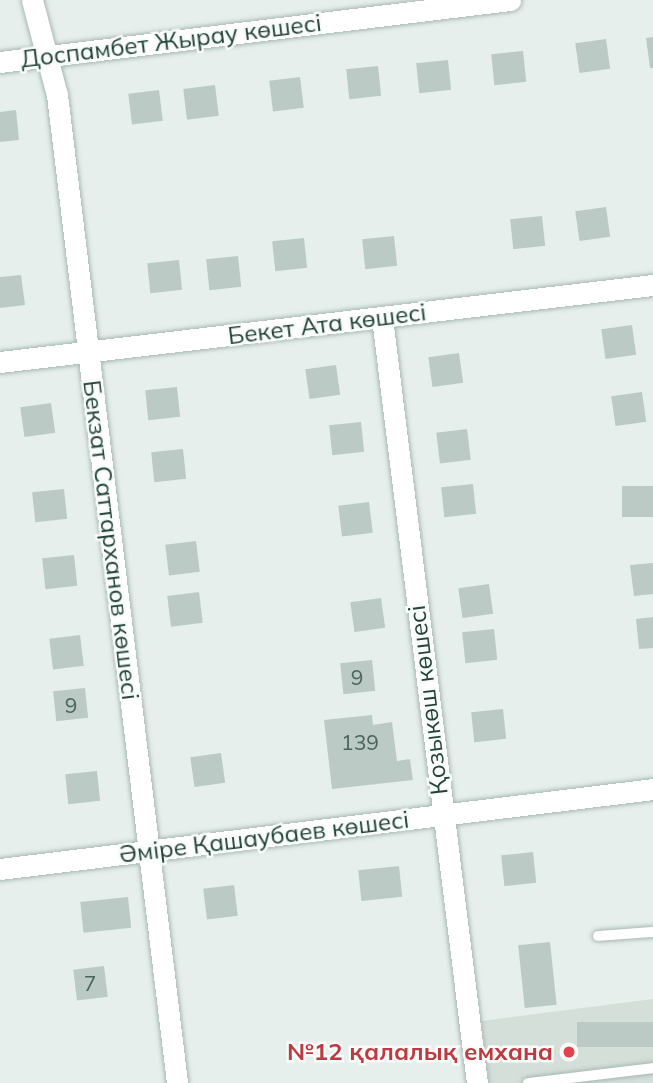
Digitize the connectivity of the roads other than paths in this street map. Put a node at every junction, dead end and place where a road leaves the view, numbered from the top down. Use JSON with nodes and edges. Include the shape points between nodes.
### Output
{"nodes":[{"id":1,"x":32,"y":0,"type":"edge"},
{"id":2,"x":510,"y":0,"type":"edge"},
{"id":3,"x":48,"y":56,"type":"junction"},
{"id":4,"x":0,"y":62,"type":"edge"},
{"id":5,"x":653,"y":285,"type":"edge"},
{"id":6,"x":382,"y":318,"type":"junction"},
{"id":7,"x":88,"y":351,"type":"junction"},
{"id":8,"x":0,"y":362,"type":"edge"},
{"id":9,"x":653,"y":789,"type":"edge"},
{"id":10,"x":442,"y":815,"type":"junction"},
{"id":11,"x":149,"y":851,"type":"junction"},
{"id":12,"x":0,"y":869,"type":"edge"},
{"id":13,"x":653,"y":932,"type":"edge"},
{"id":14,"x":598,"y":936,"type":"dead end"},
{"id":15,"x":653,"y":1068,"type":"edge"},
{"id":16,"x":177,"y":1083,"type":"edge"},
{"id":17,"x":477,"y":1083,"type":"edge"},
{"id":18,"x":528,"y":1083,"type":"edge"}],
"edges":[{"from":1,"to":3,"type":"street","name":"Бекзат Саттарханов көшесі"},
{"from":2,"to":3,"type":"street","name":"Доспамбет Жырау көшесі"},
{"from":3,"to":4,"type":"street","name":"Доспамбет Жырау көшесі"},
{"from":3,"to":7,"type":"street","name":"Бекзат Саттарханов көшесі"},
{"from":5,"to":6,"type":"street","name":"Бекет Ата көшесі"},
{"from":6,"to":7,"type":"street","name":"Бекет Ата көшесі"},
{"from":6,"to":10,"type":"street","name":"Қозыкөш көшесі"},
{"from":7,"to":8,"type":"street","name":"Бекет Ата көшесі"},
{"from":7,"to":11,"type":"street","name":"Бекзат Саттарханов көшесі"},
{"from":9,"to":10,"type":"street","name":"Әміре Қашаубаев көшесі"},
{"from":10,"to":11,"type":"street","name":"Әміре Қашаубаев көшесі"},
{"from":10,"to":17,"type":"street","name":"Қозыкөш көшесі"},
{"from":11,"to":12,"type":"street","name":"Әміре Қашаубаев көшесі"},
{"from":11,"to":16,"type":"street","name":"Бекзат Саттарханов көшесі"},
{"from":13,"to":14,"type":"lane"},
{"from":15,"to":18,"type":"lane"}]}
